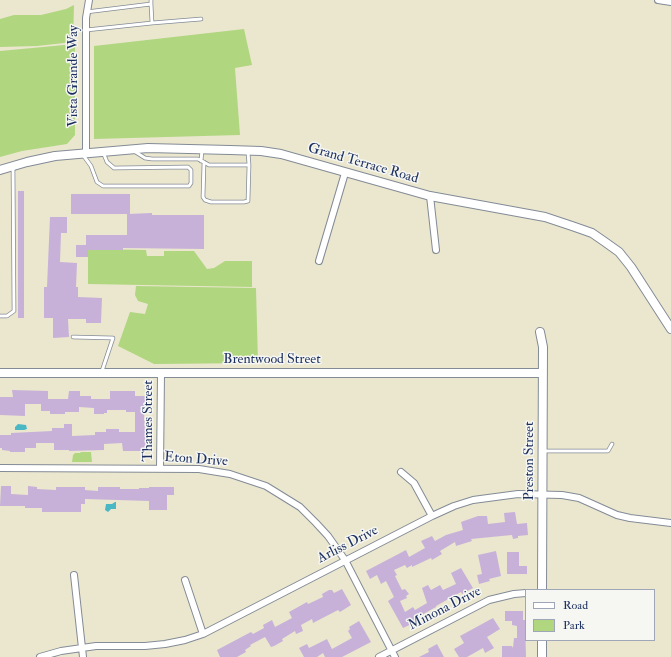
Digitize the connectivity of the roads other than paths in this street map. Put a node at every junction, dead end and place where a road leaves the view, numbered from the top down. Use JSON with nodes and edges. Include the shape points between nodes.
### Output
{"nodes":[{"id":1,"x":89,"y":0,"type":"edge"},
{"id":2,"x":151,"y":0,"type":"edge"},
{"id":3,"x":658,"y":0,"type":"edge"},
{"id":4,"x":671,"y":2,"type":"edge"},
{"id":5,"x":151,"y":4,"type":"junction"},
{"id":6,"x":86,"y":12,"type":"junction"},
{"id":7,"x":201,"y":19,"type":"dead end"},
{"id":8,"x":152,"y":23,"type":"junction"},
{"id":9,"x":86,"y":30,"type":"junction"},
{"id":10,"x":202,"y":148,"type":"junction"},
{"id":11,"x":131,"y":149,"type":"junction"},
{"id":12,"x":248,"y":151,"type":"junction"},
{"id":13,"x":103,"y":152,"type":"junction"},
{"id":14,"x":84,"y":153,"type":"junction"},
{"id":15,"x":203,"y":162,"type":"junction"},
{"id":16,"x":249,"y":165,"type":"junction"},
{"id":17,"x":13,"y":166,"type":"junction"},
{"id":18,"x":0,"y":170,"type":"edge"},
{"id":19,"x":345,"y":173,"type":"junction"},
{"id":20,"x":430,"y":196,"type":"junction"},
{"id":21,"x":436,"y":250,"type":"dead end"},
{"id":22,"x":319,"y":261,"type":"dead end"},
{"id":23,"x":0,"y":316,"type":"edge"},
{"id":24,"x":671,"y":329,"type":"edge"},
{"id":25,"x":540,"y":332,"type":"dead end"},
{"id":26,"x":73,"y":337,"type":"dead end"},
{"id":27,"x":0,"y":373,"type":"edge"},
{"id":28,"x":102,"y":373,"type":"junction"},
{"id":29,"x":161,"y":373,"type":"junction"},
{"id":30,"x":543,"y":373,"type":"junction"},
{"id":31,"x":612,"y":444,"type":"dead end"},
{"id":32,"x":543,"y":451,"type":"junction"},
{"id":33,"x":0,"y":468,"type":"edge"},
{"id":34,"x":160,"y":469,"type":"junction"},
{"id":35,"x":400,"y":472,"type":"dead end"},
{"id":36,"x":543,"y":494,"type":"junction"},
{"id":37,"x":432,"y":516,"type":"junction"},
{"id":38,"x":671,"y":523,"type":"edge"},
{"id":39,"x":345,"y":560,"type":"junction"},
{"id":40,"x":74,"y":575,"type":"dead end"},
{"id":41,"x":185,"y":580,"type":"dead end"},
{"id":42,"x":542,"y":589,"type":"edge"},
{"id":43,"x":525,"y":593,"type":"edge"},
{"id":44,"x":203,"y":634,"type":"junction"},
{"id":45,"x":542,"y":641,"type":"edge"},
{"id":46,"x":82,"y":648,"type":"junction"},
{"id":47,"x":392,"y":650,"type":"junction"},
{"id":48,"x":40,"y":657,"type":"edge"},
{"id":49,"x":83,"y":657,"type":"edge"},
{"id":50,"x":379,"y":657,"type":"edge"},
{"id":51,"x":395,"y":657,"type":"edge"},
{"id":52,"x":542,"y":657,"type":"edge"}],
"edges":[{"from":1,"to":6,"type":"street","name":"Vista Grande Way"},
{"from":2,"to":5,"type":"lane"},
{"from":3,"to":4,"type":"street"},
{"from":5,"to":6,"type":"lane"},
{"from":5,"to":8,"type":"lane"},
{"from":6,"to":9,"type":"street","name":"Vista Grande Way"},
{"from":7,"to":8,"type":"lane"},
{"from":8,"to":9,"type":"lane"},
{"from":9,"to":14,"type":"street","name":"Vista Grande Way"},
{"from":10,"to":11,"type":"street","name":"Grand Terrace Road"},
{"from":10,"to":12,"type":"street","name":"Grand Terrace Road"},
{"from":10,"to":15,"type":"lane"},
{"from":11,"to":13,"type":"street","name":"Grand Terrace Road"},
{"from":11,"to":15,"type":"lane","via":[[145,158],[198,159]]},
{"from":12,"to":16,"type":"lane"},
{"from":12,"to":19,"type":"street","name":"Grand Terrace Road","via":[[281,154]]},
{"from":13,"to":14,"type":"street","name":"Grand Terrace Road"},
{"from":13,"to":14,"type":"lane","via":[[107,162],[114,168],[188,167],[191,170],[191,183],[188,186],[103,186],[97,182]]},
{"from":14,"to":17,"type":"street","name":"Grand Terrace Road","via":[[55,156]]},
{"from":15,"to":16,"type":"lane","via":[[209,165]]},
{"from":15,"to":16,"type":"lane","via":[[204,197],[211,202],[248,201]]},
{"from":17,"to":18,"type":"street","name":"Grand Terrace Road"},
{"from":17,"to":23,"type":"lane","via":[[14,311],[7,316]]},
{"from":19,"to":20,"type":"street","name":"Grand Terrace Road"},
{"from":19,"to":22,"type":"street"},
{"from":20,"to":21,"type":"street"},
{"from":20,"to":24,"type":"street","name":"Grand Terrace Road","via":[[526,213],[592,233],[618,252],[631,267]]},
{"from":25,"to":30,"type":"street","name":"Preston Street"},
{"from":26,"to":28,"type":"lane","via":[[113,338]]},
{"from":27,"to":28,"type":"street","name":"Brentwood Street"},
{"from":28,"to":29,"type":"street","name":"Brentwood Street"},
{"from":29,"to":30,"type":"street","name":"Brentwood Street"},
{"from":29,"to":34,"type":"street","name":"Thames Street"},
{"from":30,"to":32,"type":"street","name":"Preston Street"},
{"from":31,"to":32,"type":"lane","via":[[608,451]]},
{"from":32,"to":36,"type":"street","name":"Preston Street"},
{"from":33,"to":34,"type":"street","name":"Eton Drive"},
{"from":34,"to":39,"type":"street","name":"Eton Drive","via":[[218,471],[266,486],[285,496],[310,516]]},
{"from":35,"to":37,"type":"street","via":[[414,483]]},
{"from":36,"to":37,"type":"street","name":"Arliss Drive","via":[[518,494],[473,500]]},
{"from":36,"to":38,"type":"street","name":"Arliss Drive","via":[[579,498],[630,518]]},
{"from":36,"to":42,"type":"street","name":"Preston Street"},
{"from":37,"to":39,"type":"street","name":"Arliss Drive"},
{"from":39,"to":44,"type":"street","name":"Arliss Drive"},
{"from":39,"to":47,"type":"street","name":"Eton Drive"},
{"from":40,"to":46,"type":"street"},
{"from":41,"to":44,"type":"street"},
{"from":43,"to":47,"type":"street","name":"Minona Drive","via":[[489,600]]},
{"from":44,"to":46,"type":"street","name":"Arliss Drive","via":[[185,640],[145,646]]},
{"from":45,"to":52,"type":"street"},
{"from":46,"to":48,"type":"street","name":"Arliss Drive"},
{"from":46,"to":49,"type":"street"},
{"from":47,"to":50,"type":"street","name":"Minona Drive"},
{"from":47,"to":51,"type":"street","name":"Eton Drive"}]}
